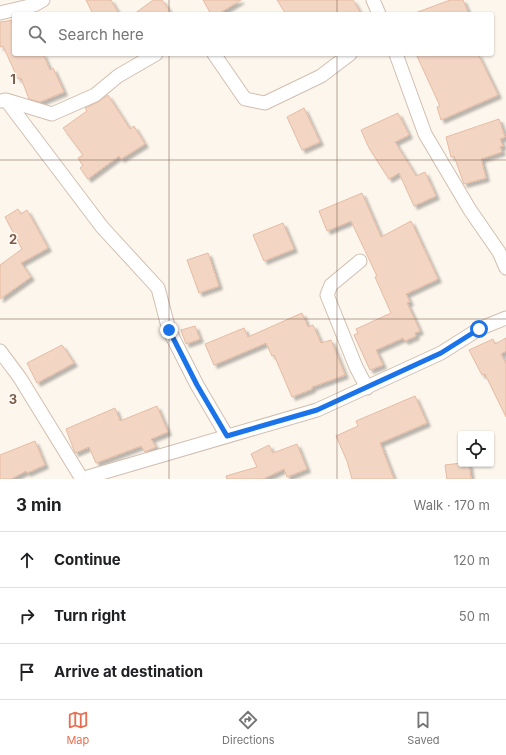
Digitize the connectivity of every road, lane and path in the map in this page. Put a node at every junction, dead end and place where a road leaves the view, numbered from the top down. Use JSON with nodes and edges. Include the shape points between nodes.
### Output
{"nodes":[{"id":1,"x":43,"y":0,"type":"edge"},
{"id":2,"x":373,"y":0,"type":"edge"},
{"id":3,"x":378,"y":12,"type":"edge"},
{"id":4,"x":0,"y":13,"type":"edge"},
{"id":5,"x":153,"y":56,"type":"edge"},
{"id":6,"x":215,"y":56,"type":"edge"},
{"id":7,"x":347,"y":56,"type":"edge"},
{"id":8,"x":397,"y":56,"type":"edge"},
{"id":9,"x":3,"y":100,"type":"edge"},
{"id":10,"x":360,"y":261,"type":"dead end"},
{"id":11,"x":506,"y":268,"type":"edge"},
{"id":12,"x":506,"y":318,"type":"edge"},
{"id":13,"x":0,"y":351,"type":"edge"},
{"id":14,"x":367,"y":388,"type":"junction"},
{"id":15,"x":227,"y":436,"type":"junction"},
{"id":16,"x":82,"y":479,"type":"edge"}],
"edges":[{"from":1,"to":4,"type":"street","via":[[34,5]]},
{"from":2,"to":3,"type":"street"},
{"from":5,"to":9,"type":"street","via":[[118,76],[95,95],[52,114]]},
{"from":6,"to":7,"type":"street","via":[[245,99],[265,103],[321,76]]},
{"from":8,"to":11,"type":"street","via":[[425,134],[470,210],[499,252]]},
{"from":9,"to":15,"type":"street","via":[[102,228],[158,288],[169,330]]},
{"from":10,"to":14,"type":"street","via":[[331,285],[327,295]]},
{"from":12,"to":14,"type":"street","via":[[479,329],[441,353]]},
{"from":13,"to":16,"type":"street","via":[[20,378]]},
{"from":14,"to":15,"type":"street","via":[[317,410]]},
{"from":15,"to":16,"type":"street"}]}
